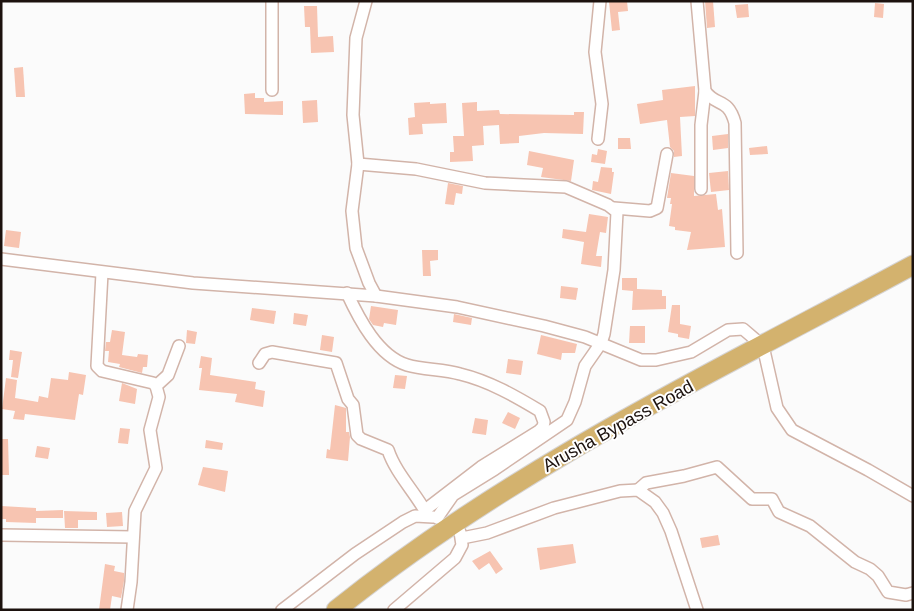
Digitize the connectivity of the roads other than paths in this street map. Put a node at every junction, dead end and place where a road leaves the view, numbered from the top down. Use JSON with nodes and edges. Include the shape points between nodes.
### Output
{"nodes":[{"id":1,"x":272,"y":1,"type":"edge"},
{"id":2,"x":366,"y":1,"type":"edge"},
{"id":3,"x":600,"y":1,"type":"edge"},
{"id":4,"x":697,"y":1,"type":"edge"},
{"id":5,"x":272,"y":90,"type":"dead end"},
{"id":6,"x":705,"y":91,"type":"junction"},
{"id":7,"x":598,"y":139,"type":"dead end"},
{"id":8,"x":668,"y":154,"type":"dead end"},
{"id":9,"x":358,"y":164,"type":"junction"},
{"id":10,"x":701,"y":189,"type":"dead end"},
{"id":11,"x":614,"y":208,"type":"junction"},
{"id":12,"x":737,"y":252,"type":"dead end"},
{"id":13,"x":1,"y":259,"type":"edge"},
{"id":14,"x":913,"y":265,"type":"edge"},
{"id":15,"x":102,"y":273,"type":"junction"},
{"id":16,"x":347,"y":293,"type":"junction"},
{"id":17,"x":376,"y":296,"type":"junction"},
{"id":18,"x":601,"y":343,"type":"junction"},
{"id":19,"x":179,"y":346,"type":"dead end"},
{"id":20,"x":763,"y":346,"type":"junction"},
{"id":21,"x":259,"y":363,"type":"dead end"},
{"id":22,"x":156,"y":386,"type":"junction"},
{"id":23,"x":638,"y":490,"type":"junction"},
{"id":24,"x":913,"y":496,"type":"edge"},
{"id":25,"x":443,"y":522,"type":"junction"},
{"id":26,"x":1,"y":535,"type":"edge"},
{"id":27,"x":133,"y":537,"type":"junction"},
{"id":28,"x":913,"y":593,"type":"edge"},
{"id":29,"x":127,"y":610,"type":"edge"},
{"id":30,"x":282,"y":610,"type":"edge"},
{"id":31,"x":336,"y":610,"type":"edge"},
{"id":32,"x":394,"y":610,"type":"edge"},
{"id":33,"x":697,"y":610,"type":"edge"}],
"edges":[{"from":1,"to":5,"type":"street"},
{"from":2,"to":9,"type":"street","via":[[356,38],[353,115]]},
{"from":3,"to":7,"type":"street","via":[[595,52],[602,104]]},
{"from":4,"to":6,"type":"street"},
{"from":6,"to":10,"type":"street","via":[[701,125]]},
{"from":6,"to":12,"type":"street","via":[[730,108],[735,123]]},
{"from":8,"to":11,"type":"street","via":[[657,208],[650,211]]},
{"from":9,"to":11,"type":"street","via":[[416,169],[485,183],[566,187]]},
{"from":9,"to":17,"type":"street","via":[[353,231],[356,248]]},
{"from":11,"to":18,"type":"street","via":[[617,216],[614,270]]},
{"from":13,"to":15,"type":"street"},
{"from":14,"to":20,"type":"main road","name":"Arusha Bypass Road"},
{"from":15,"to":16,"type":"street","via":[[193,283]]},
{"from":15,"to":22,"type":"street","via":[[97,366],[102,372]]},
{"from":16,"to":17,"type":"street"},
{"from":16,"to":25,"type":"street","via":[[362,324],[395,359],[405,364],[460,374],[506,390],[540,411],[543,417],[539,431],[475,471]]},
{"from":17,"to":18,"type":"street","via":[[502,316]]},
{"from":18,"to":20,"type":"street","via":[[632,357],[648,360],[691,352],[722,333],[739,328]]},
{"from":18,"to":25,"type":"street","via":[[585,366],[567,420],[453,495]]},
{"from":19,"to":22,"type":"street","via":[[168,375]]},
{"from":20,"to":24,"type":"street","via":[[777,408],[787,425],[803,437]]},
{"from":20,"to":25,"type":"main road","name":"Arusha Bypass Road"},
{"from":21,"to":25,"type":"street","via":[[264,354],[272,352],[336,363],[352,405],[357,435],[388,450],[393,463]]},
{"from":22,"to":27,"type":"street","via":[[159,397],[150,438],[156,468],[136,511]]},
{"from":23,"to":25,"type":"street","via":[[620,491],[554,508],[487,532]]},
{"from":23,"to":28,"type":"street","via":[[646,483],[717,467],[752,498],[772,499],[779,512],[810,526],[855,562],[870,569],[888,592]]},
{"from":23,"to":33,"type":"street","via":[[655,502],[663,513]]},
{"from":25,"to":30,"type":"street","via":[[415,516],[403,522]]},
{"from":25,"to":31,"type":"main road","name":"Arusha Bypass Road"},
{"from":25,"to":32,"type":"street","via":[[460,551]]},
{"from":26,"to":27,"type":"street"},
{"from":27,"to":29,"type":"street"}]}
